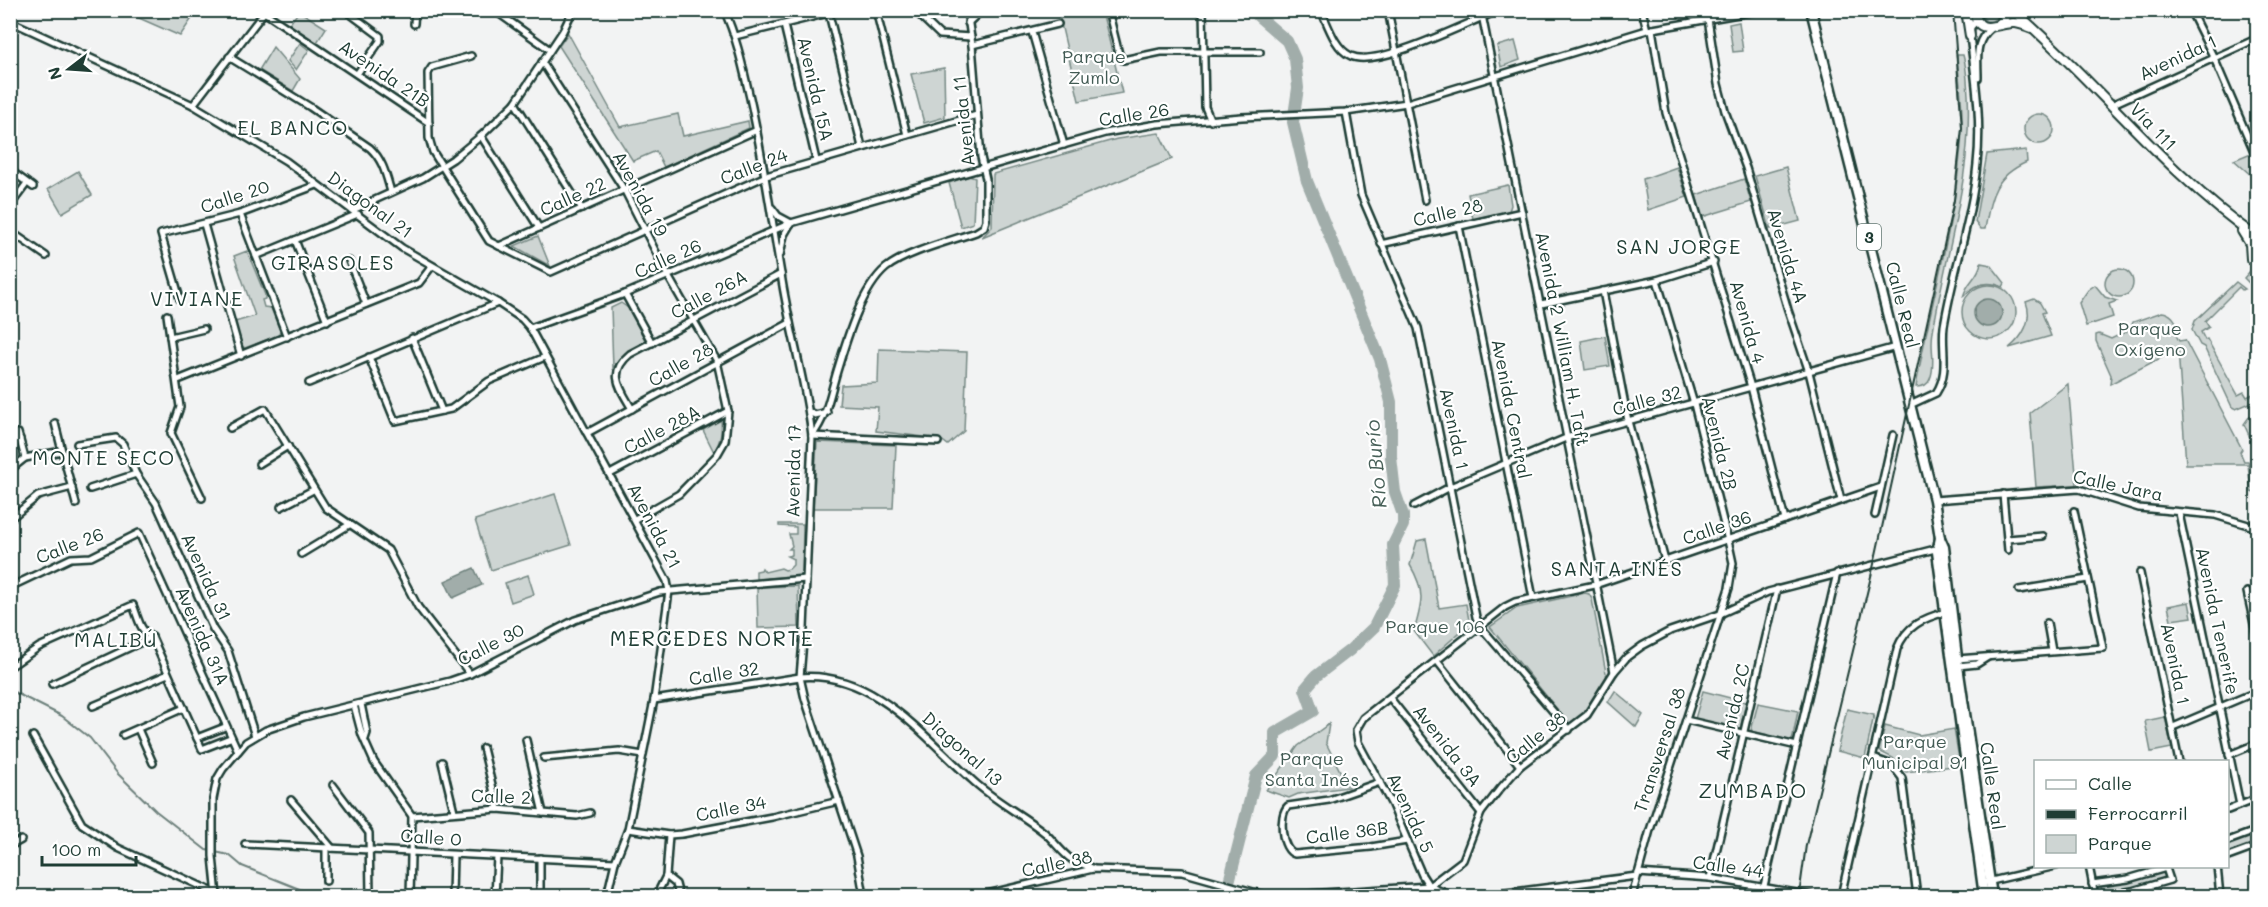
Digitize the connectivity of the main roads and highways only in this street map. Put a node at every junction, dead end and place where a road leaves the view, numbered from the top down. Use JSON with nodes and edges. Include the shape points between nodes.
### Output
{"nodes":[{"id":1,"x":1811,"y":10,"type":"edge"},
{"id":2,"x":1966,"y":10,"type":"edge"},
{"id":3,"x":1975,"y":10,"type":"edge"},
{"id":4,"x":2006,"y":10,"type":"edge"},
{"id":5,"x":2013,"y":10,"type":"edge"},
{"id":6,"x":1994,"y":27,"type":"junction"},
{"id":7,"x":2034,"y":28,"type":"junction"},
{"id":8,"x":1970,"y":36,"type":"road end"},
{"id":9,"x":2238,"y":224,"type":"junction"},
{"id":10,"x":2258,"y":238,"type":"edge"},
{"id":11,"x":2258,"y":255,"type":"edge"},
{"id":12,"x":1949,"y":612,"type":"junction"},
{"id":13,"x":1986,"y":882,"type":"junction"},
{"id":14,"x":1984,"y":897,"type":"edge"},
{"id":15,"x":1992,"y":897,"type":"edge"}],
"edges":[{"from":1,"to":12,"type":"main road","name":"Calle Real","number":"3","via":[[1934,500]]},
{"from":2,"to":8,"type":"main road"},
{"from":3,"to":6,"type":"main road","via":[[1984,27]]},
{"from":4,"to":6,"type":"main road","via":[[2004,19]]},
{"from":5,"to":7,"type":"main road","name":"Vía 111"},
{"from":6,"to":7,"type":"main road","via":[[2013,23]]},
{"from":7,"to":9,"type":"main road","name":"Vía 111","via":[[2184,180]]},
{"from":9,"to":10,"type":"main road","name":"Vía 111"},
{"from":9,"to":11,"type":"main road","via":[[2250,244],[2252,259]]},
{"from":12,"to":13,"type":"main road","name":"Calle Real","number":"3"},
{"from":12,"to":13,"type":"main road","name":"Calle Real","number":"3"},
{"from":13,"to":14,"type":"main road","name":"Calle Real","number":"3"},
{"from":13,"to":15,"type":"main road","name":"Calle Real","number":"3"}]}
